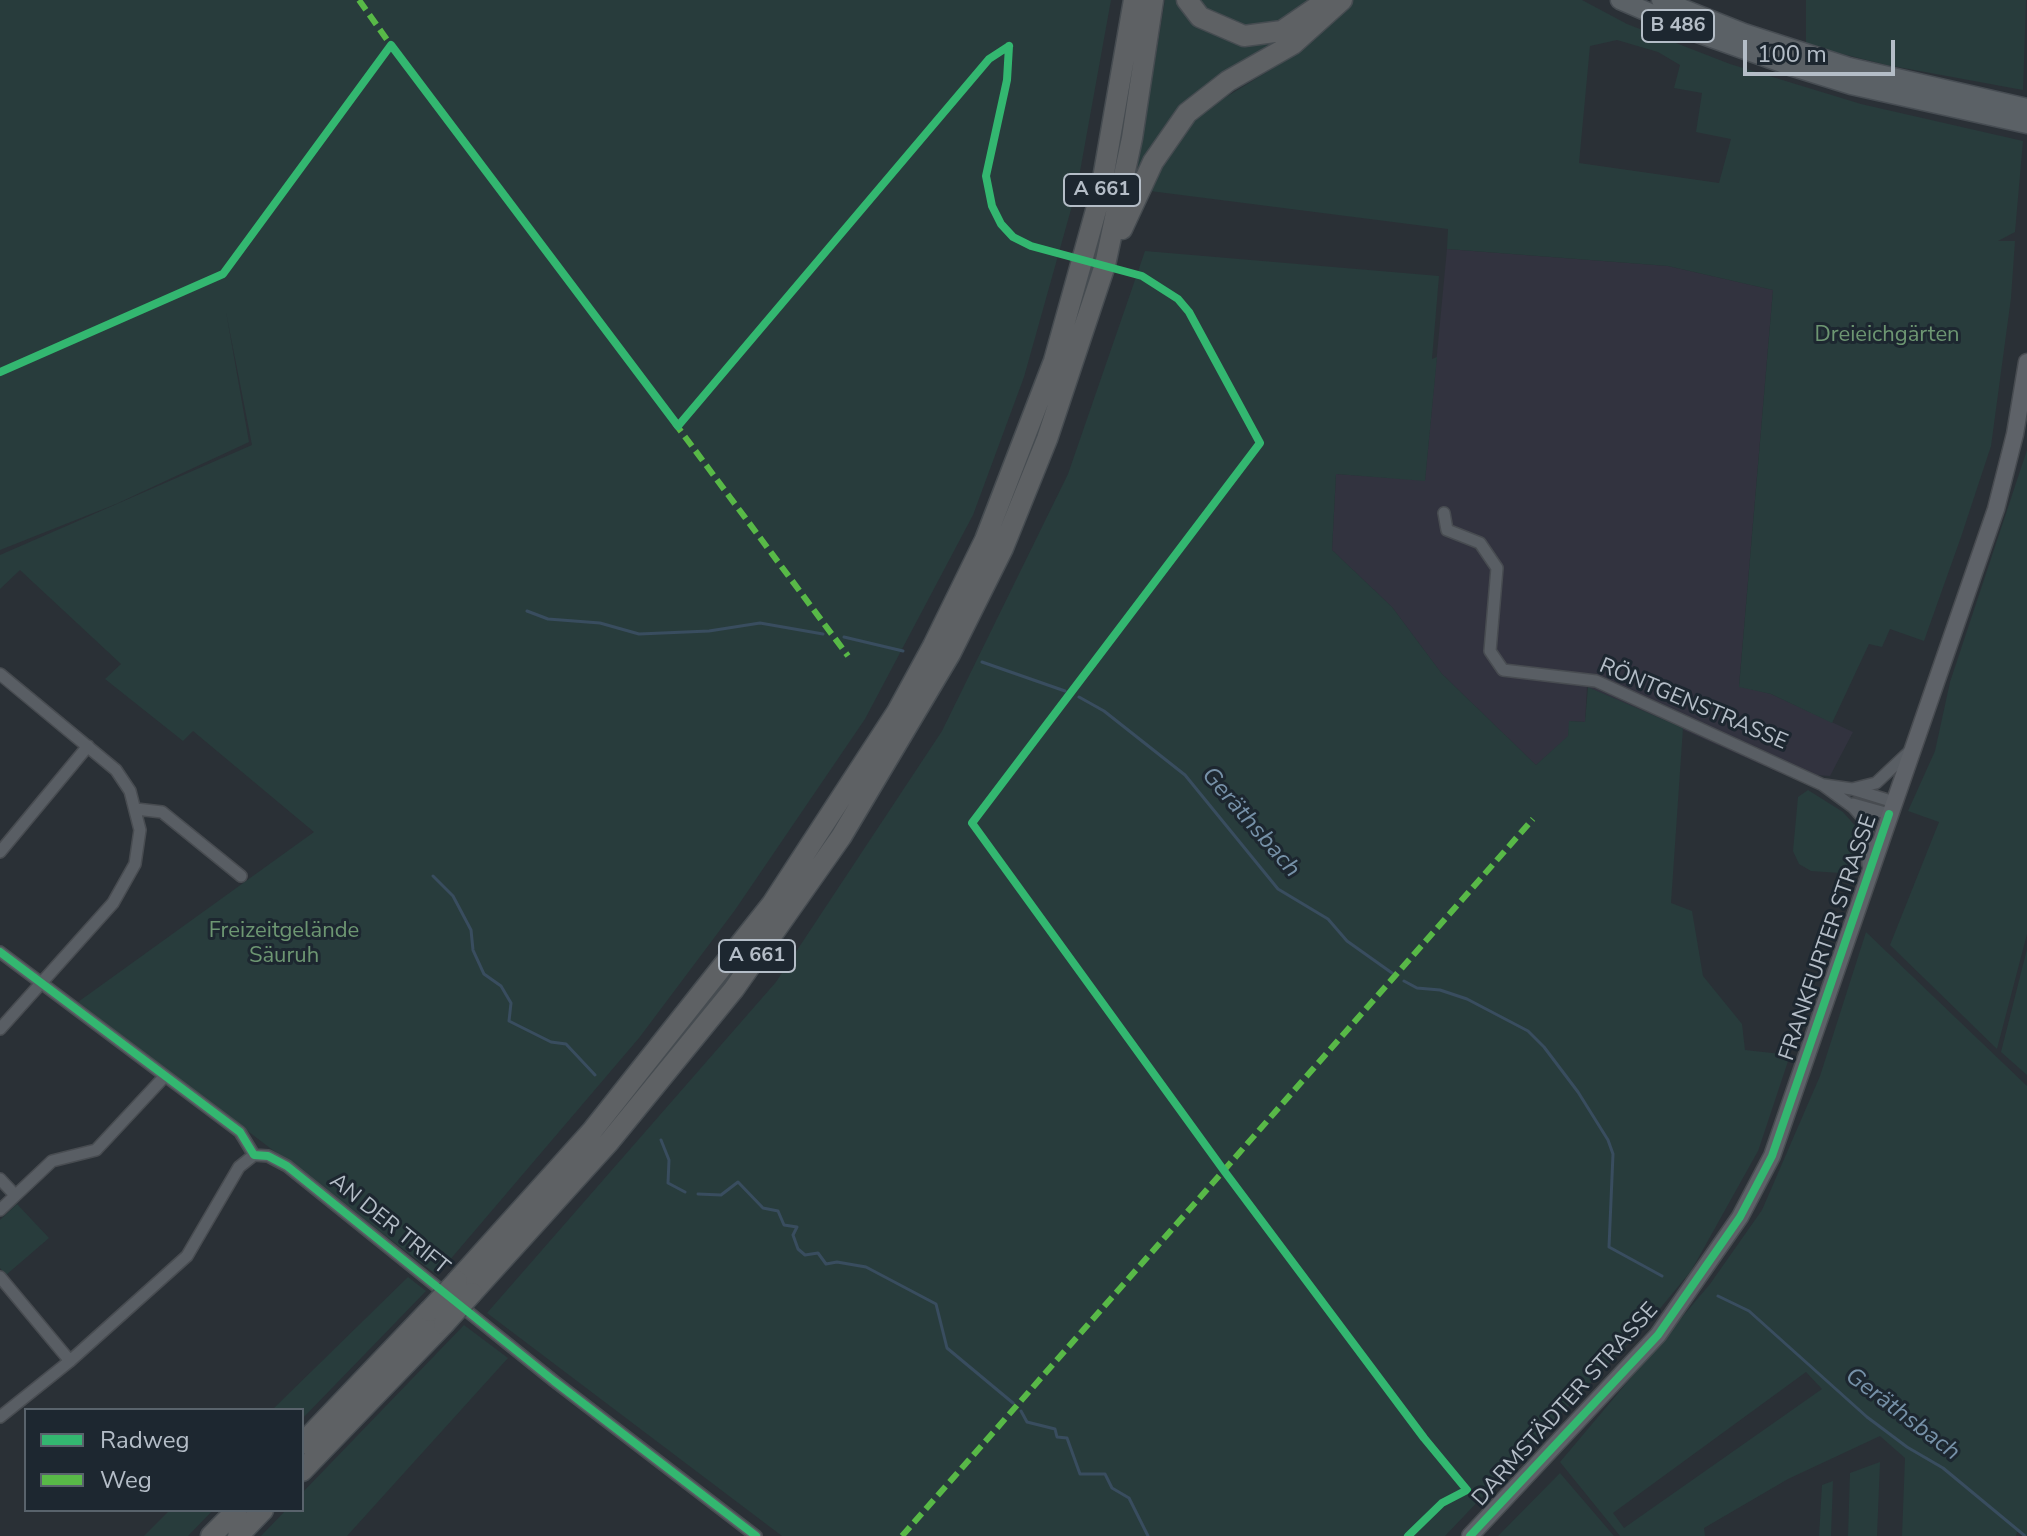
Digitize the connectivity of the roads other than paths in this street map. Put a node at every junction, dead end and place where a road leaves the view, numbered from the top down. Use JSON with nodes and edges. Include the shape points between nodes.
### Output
{"nodes":[{"id":1,"x":1153,"y":0,"type":"edge"},
{"id":2,"x":1187,"y":0,"type":"edge"},
{"id":3,"x":1326,"y":0,"type":"edge"},
{"id":4,"x":1342,"y":0,"type":"edge"},
{"id":5,"x":1620,"y":0,"type":"edge"},
{"id":6,"x":1661,"y":0,"type":"edge"},
{"id":7,"x":1132,"y":5,"type":"edge"},
{"id":8,"x":2027,"y":108,"type":"edge"},
{"id":9,"x":2027,"y":124,"type":"edge"},
{"id":10,"x":1105,"y":265,"type":"junction"},
{"id":11,"x":2027,"y":362,"type":"edge"},
{"id":12,"x":1444,"y":513,"type":"dead end"},
{"id":13,"x":0,"y":674,"type":"edge"},
{"id":14,"x":88,"y":746,"type":"junction"},
{"id":15,"x":1913,"y":749,"type":"junction"},
{"id":16,"x":1823,"y":785,"type":"junction"},
{"id":17,"x":1852,"y":789,"type":"junction"},
{"id":18,"x":1849,"y":803,"type":"junction"},
{"id":19,"x":1891,"y":808,"type":"junction"},
{"id":20,"x":136,"y":809,"type":"junction"},
{"id":21,"x":0,"y":852,"type":"edge"},
{"id":22,"x":1868,"y":873,"type":"junction"},
{"id":23,"x":241,"y":876,"type":"dead end"},
{"id":24,"x":0,"y":952,"type":"edge"},
{"id":25,"x":40,"y":982,"type":"junction"},
{"id":26,"x":0,"y":1029,"type":"edge"},
{"id":27,"x":165,"y":1076,"type":"junction"},
{"id":28,"x":1798,"y":1085,"type":"joint"},
{"id":29,"x":254,"y":1155,"type":"junction"},
{"id":30,"x":0,"y":1179,"type":"edge"},
{"id":31,"x":15,"y":1195,"type":"junction"},
{"id":32,"x":0,"y":1210,"type":"edge"},
{"id":33,"x":0,"y":1277,"type":"edge"},
{"id":34,"x":464,"y":1287,"type":"junction"},
{"id":35,"x":436,"y":1317,"type":"junction"},
{"id":36,"x":70,"y":1361,"type":"junction"},
{"id":37,"x":0,"y":1417,"type":"edge"},
{"id":38,"x":304,"y":1442,"type":"edge"},
{"id":39,"x":304,"y":1469,"type":"edge"},
{"id":40,"x":235,"y":1512,"type":"edge"},
{"id":41,"x":261,"y":1512,"type":"edge"},
{"id":42,"x":211,"y":1536,"type":"edge"},
{"id":43,"x":238,"y":1536,"type":"edge"},
{"id":44,"x":756,"y":1536,"type":"edge"},
{"id":45,"x":1470,"y":1536,"type":"edge"}],
"edges":[{"from":1,"to":10,"type":"highway","number":"A 661","via":[[1135,125]]},
{"from":2,"to":3,"type":"highway","via":[[1214,25],[1258,36],[1291,26]]},
{"from":4,"to":10,"type":"highway","number":"A 661","via":[[1293,44],[1197,104],[1165,141]]},
{"from":5,"to":9,"type":"main road","number":"B 486","via":[[1793,67]]},
{"from":6,"to":8,"type":"main road","number":"B 486","via":[[1849,67]]},
{"from":7,"to":34,"type":"highway","number":"A 661","via":[[1100,196],[1054,361],[985,540],[933,646],[897,712],[772,904]]},
{"from":10,"to":34,"type":"highway","number":"A 661","via":[[1047,439],[1003,548],[913,721],[861,806],[789,914],[675,1064]]},
{"from":11,"to":15,"type":"main road","name":"FRANKFURTER STRASSE","via":[[1996,509]]},
{"from":12,"to":16,"type":"street","name":"RÖNTGENSTRASSE","via":[[1447,530],[1480,543],[1497,568],[1490,651],[1497,665],[1513,673],[1596,681]]},
{"from":13,"to":14,"type":"street"},
{"from":14,"to":20,"type":"street","via":[[123,779]]},
{"from":14,"to":21,"type":"street"},
{"from":15,"to":17,"type":"street","via":[[1876,783]]},
{"from":15,"to":19,"type":"main road","name":"FRANKFURTER STRASSE"},
{"from":16,"to":17,"type":"street","name":"RÖNTGENSTRASSE"},
{"from":16,"to":18,"type":"street","name":"RÖNTGENSTRASSE"},
{"from":17,"to":19,"type":"street","name":"RÖNTGENSTRASSE"},
{"from":18,"to":19,"type":"street","name":"RÖNTGENSTRASSE"},
{"from":18,"to":22,"type":"street","name":"RÖNTGENSTRASSE","via":[[1867,823]]},
{"from":19,"to":22,"type":"main road","name":"FRANKFURTER STRASSE"},
{"from":20,"to":23,"type":"street","via":[[162,812]]},
{"from":20,"to":25,"type":"street","via":[[138,853],[124,888]]},
{"from":22,"to":28,"type":"main road","name":"FRANKFURTER STRASSE"},
{"from":24,"to":25,"type":"street"},
{"from":25,"to":26,"type":"street"},
{"from":25,"to":27,"type":"street"},
{"from":27,"to":29,"type":"street","via":[[240,1132]]},
{"from":27,"to":31,"type":"street","via":[[96,1150],[52,1161]]},
{"from":28,"to":45,"type":"main road","name":"DARMSTÄDTER STRASSE","via":[[1766,1168],[1689,1294],[1648,1346]]},
{"from":29,"to":36,"type":"street","via":[[239,1167],[187,1256]]},
{"from":29,"to":44,"type":"street","name":"AN DER TRIFT","via":[[287,1166]]},
{"from":30,"to":31,"type":"street"},
{"from":31,"to":32,"type":"street"},
{"from":33,"to":36,"type":"street"},
{"from":34,"to":35,"type":"highway","number":"A 661","bridge":true},
{"from":35,"to":38,"type":"highway","number":"A 661"},
{"from":35,"to":39,"type":"highway","number":"A 661"},
{"from":36,"to":37,"type":"street"},
{"from":40,"to":42,"type":"highway"},
{"from":41,"to":43,"type":"highway"}]}
